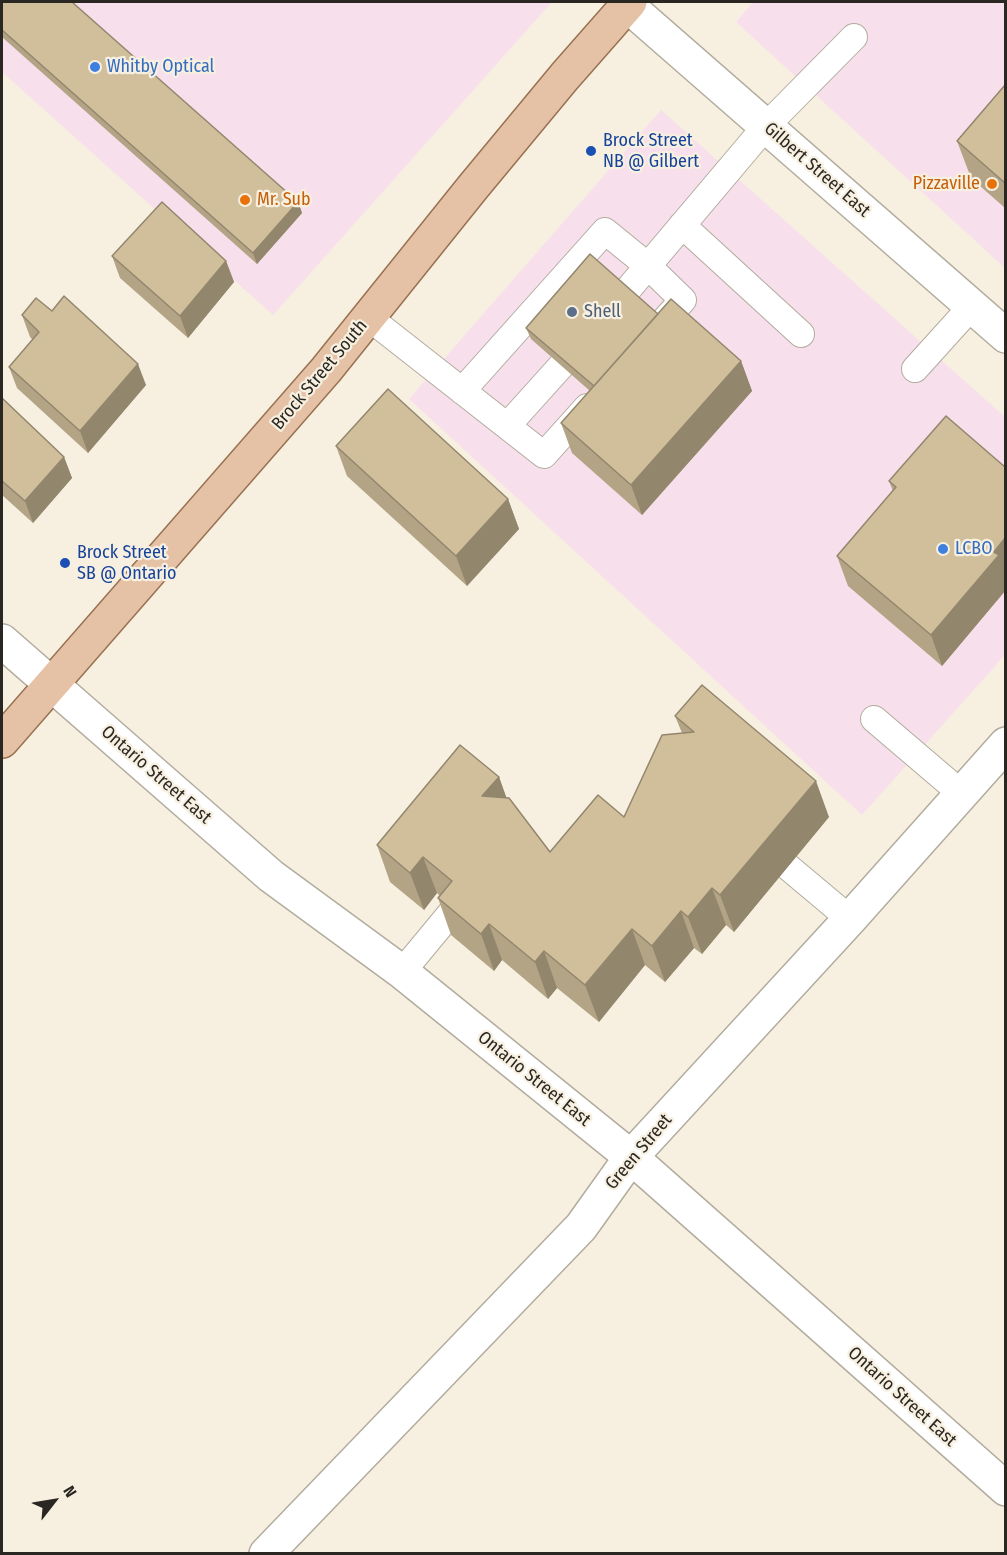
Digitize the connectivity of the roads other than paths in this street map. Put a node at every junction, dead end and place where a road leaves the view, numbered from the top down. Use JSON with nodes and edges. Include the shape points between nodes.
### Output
{"nodes":[{"id":1,"x":629,"y":3,"type":"edge"},
{"id":2,"x":854,"y":37,"type":"dead end"},
{"id":3,"x":766,"y":126,"type":"junction"},
{"id":4,"x":682,"y":225,"type":"junction"},
{"id":5,"x":648,"y":266,"type":"junction"},
{"id":6,"x":624,"y":292,"type":"edge"},
{"id":7,"x":971,"y":307,"type":"junction"},
{"id":8,"x":368,"y":317,"type":"junction"},
{"id":9,"x":661,"y":324,"type":"edge"},
{"id":10,"x":801,"y":334,"type":"dead end"},
{"id":11,"x":1005,"y":336,"type":"edge"},
{"id":12,"x":561,"y":366,"type":"edge"},
{"id":13,"x":915,"y":369,"type":"dead end"},
{"id":14,"x":462,"y":391,"type":"junction"},
{"id":15,"x":597,"y":397,"type":"edge"},
{"id":16,"x":507,"y":426,"type":"junction"},
{"id":17,"x":2,"y":641,"type":"edge"},
{"id":18,"x":52,"y":684,"type":"junction"},
{"id":19,"x":874,"y":719,"type":"dead end"},
{"id":20,"x":2,"y":741,"type":"edge"},
{"id":21,"x":1005,"y":744,"type":"edge"},
{"id":22,"x":962,"y":794,"type":"junction"},
{"id":23,"x":788,"y":867,"type":"dead end"},
{"id":24,"x":454,"y":908,"type":"edge"},
{"id":25,"x":850,"y":919,"type":"junction"},
{"id":26,"x":402,"y":972,"type":"junction"},
{"id":27,"x":631,"y":1157,"type":"junction"},
{"id":28,"x":1005,"y":1489,"type":"edge"},
{"id":29,"x":266,"y":1554,"type":"edge"}],
"edges":[{"from":1,"to":3,"type":"street","name":"Gilbert Street East"},
{"from":1,"to":8,"type":"main road","name":"Brock Street South"},
{"from":2,"to":3,"type":"lane"},
{"from":3,"to":4,"type":"lane"},
{"from":3,"to":7,"type":"street","name":"Gilbert Street East"},
{"from":4,"to":5,"type":"lane"},
{"from":4,"to":10,"type":"lane"},
{"from":5,"to":6,"type":"lane"},
{"from":5,"to":9,"type":"lane","via":[[683,300]]},
{"from":5,"to":14,"type":"lane","via":[[605,231]]},
{"from":7,"to":11,"type":"street","name":"Gilbert Street East"},
{"from":7,"to":13,"type":"lane"},
{"from":8,"to":14,"type":"lane"},
{"from":8,"to":18,"type":"main road","name":"Brock Street South"},
{"from":12,"to":16,"type":"lane"},
{"from":14,"to":16,"type":"lane"},
{"from":15,"to":16,"type":"lane","via":[[543,455]]},
{"from":17,"to":18,"type":"street","name":"Ontario Street East"},
{"from":18,"to":20,"type":"main road","name":"Brock Street South"},
{"from":18,"to":26,"type":"street","name":"Ontario Street East","via":[[271,876]]},
{"from":19,"to":22,"type":"lane"},
{"from":21,"to":22,"type":"street","name":"Green Street"},
{"from":22,"to":25,"type":"street","name":"Green Street"},
{"from":23,"to":25,"type":"lane"},
{"from":24,"to":26,"type":"lane"},
{"from":25,"to":27,"type":"street","name":"Green Street"},
{"from":26,"to":27,"type":"street","name":"Ontario Street East"},
{"from":27,"to":28,"type":"street","name":"Ontario Street East"},
{"from":27,"to":29,"type":"street","name":"Green Street","via":[[581,1227]]}]}
